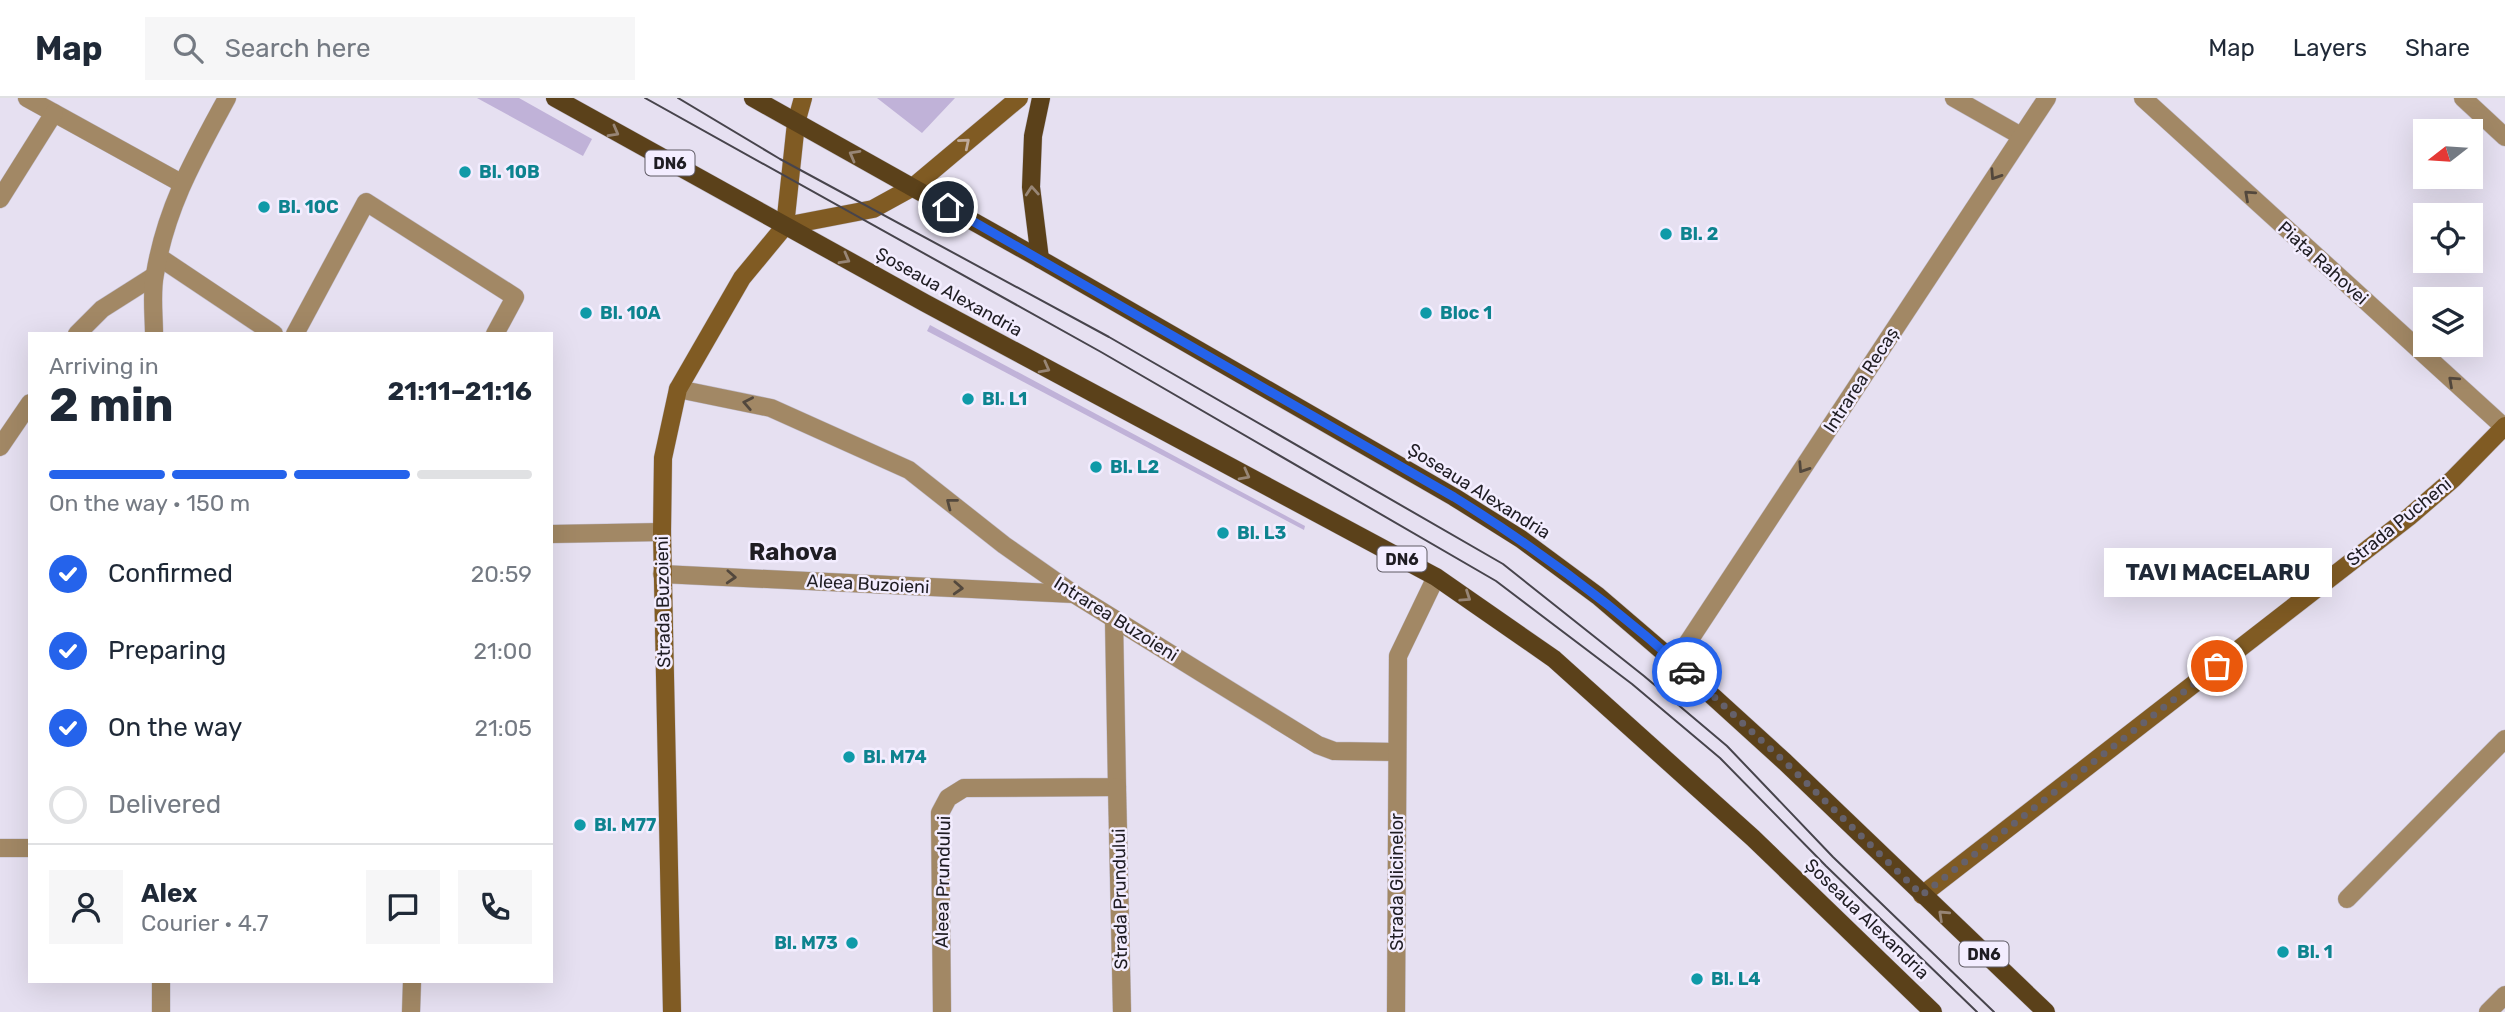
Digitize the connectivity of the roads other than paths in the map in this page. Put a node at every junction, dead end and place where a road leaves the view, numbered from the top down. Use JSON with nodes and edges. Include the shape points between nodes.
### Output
{"nodes":[{"id":1,"x":27,"y":98,"type":"edge"},
{"id":2,"x":227,"y":98,"type":"edge"},
{"id":3,"x":555,"y":98,"type":"edge"},
{"id":4,"x":753,"y":98,"type":"edge"},
{"id":5,"x":803,"y":98,"type":"edge"},
{"id":6,"x":1019,"y":98,"type":"edge"},
{"id":7,"x":1041,"y":98,"type":"edge"},
{"id":8,"x":1954,"y":98,"type":"edge"},
{"id":9,"x":2047,"y":98,"type":"edge"},
{"id":10,"x":2143,"y":98,"type":"edge"},
{"id":11,"x":2463,"y":98,"type":"edge"},
{"id":12,"x":54,"y":113,"type":"junction"},
{"id":13,"x":796,"y":123,"type":"junction"},
{"id":14,"x":2021,"y":136,"type":"junction"},
{"id":15,"x":2505,"y":138,"type":"edge"},
{"id":16,"x":181,"y":183,"type":"junction"},
{"id":17,"x":913,"y":187,"type":"junction"},
{"id":18,"x":0,"y":199,"type":"edge"},
{"id":19,"x":785,"y":226,"type":"junction"},
{"id":20,"x":159,"y":257,"type":"junction"},
{"id":21,"x":1040,"y":259,"type":"junction"},
{"id":22,"x":154,"y":276,"type":"junction"},
{"id":23,"x":79,"y":332,"type":"edge"},
{"id":24,"x":155,"y":332,"type":"edge"},
{"id":25,"x":271,"y":332,"type":"edge"},
{"id":26,"x":296,"y":332,"type":"edge"},
{"id":27,"x":496,"y":332,"type":"edge"},
{"id":28,"x":678,"y":389,"type":"junction"},
{"id":29,"x":28,"y":406,"type":"edge"},
{"id":30,"x":2504,"y":427,"type":"edge"},
{"id":31,"x":0,"y":447,"type":"edge"},
{"id":32,"x":662,"y":532,"type":"junction"},
{"id":33,"x":553,"y":534,"type":"edge"},
{"id":34,"x":662,"y":574,"type":"junction"},
{"id":35,"x":1436,"y":577,"type":"junction"},
{"id":36,"x":1074,"y":594,"type":"junction"},
{"id":37,"x":1114,"y":619,"type":"junction"},
{"id":38,"x":1675,"y":662,"type":"junction"},
{"id":39,"x":2504,"y":741,"type":"edge"},
{"id":40,"x":1397,"y":752,"type":"junction"},
{"id":41,"x":1117,"y":787,"type":"junction"},
{"id":42,"x":0,"y":848,"type":"edge"},
{"id":43,"x":28,"y":848,"type":"edge"},
{"id":44,"x":1922,"y":895,"type":"junction"},
{"id":45,"x":2347,"y":899,"type":"dead end"},
{"id":46,"x":161,"y":983,"type":"edge"},
{"id":47,"x":412,"y":983,"type":"edge"},
{"id":48,"x":2505,"y":995,"type":"edge"},
{"id":49,"x":161,"y":1012,"type":"edge"},
{"id":50,"x":411,"y":1012,"type":"edge"},
{"id":51,"x":672,"y":1012,"type":"edge"},
{"id":52,"x":942,"y":1012,"type":"edge"},
{"id":53,"x":1122,"y":1012,"type":"edge"},
{"id":54,"x":1396,"y":1012,"type":"edge"},
{"id":55,"x":1933,"y":1012,"type":"edge"},
{"id":56,"x":2046,"y":1012,"type":"edge"},
{"id":57,"x":2488,"y":1012,"type":"edge"}],
"edges":[{"from":1,"to":12,"type":"street"},
{"from":2,"to":16,"type":"street"},
{"from":3,"to":19,"type":"main road","number":"DN6","one_way":true},
{"from":4,"to":13,"type":"main road","number":"DN6"},
{"from":5,"to":13,"type":"street"},
{"from":17,"to":6,"type":"street","one_way":true},
{"from":21,"to":7,"type":"main road","one_way":true,"via":[[1031,187],[1033,136]]},
{"from":8,"to":14,"type":"street"},
{"from":9,"to":14,"type":"street","name":"Intrarea Recaș"},
{"from":30,"to":10,"type":"street","name":"Piața Rahovei","one_way":true},
{"from":11,"to":15,"type":"street"},
{"from":12,"to":16,"type":"street"},
{"from":12,"to":18,"type":"street"},
{"from":17,"to":13,"type":"main road","number":"DN6","one_way":true},
{"from":13,"to":19,"type":"street"},
{"from":14,"to":38,"type":"street","name":"Intrarea Recaș","one_way":true},
{"from":16,"to":20,"type":"street"},
{"from":17,"to":19,"type":"street","via":[[873,209]]},
{"from":17,"to":21,"type":"main road","name":"Șoseaua Alexandria","number":"DN6"},
{"from":19,"to":28,"type":"street","name":"Strada Buzoieni","via":[[742,278]]},
{"from":19,"to":35,"type":"main road","name":"Șoseaua Alexandria","number":"DN6","one_way":true},
{"from":20,"to":22,"type":"street"},
{"from":20,"to":25,"type":"street"},
{"from":21,"to":38,"type":"main road","name":"Șoseaua Alexandria","number":"DN6","via":[[1521,539],[1598,596]]},
{"from":22,"to":23,"type":"street","via":[[102,309]]},
{"from":22,"to":24,"type":"street"},
{"from":26,"to":27,"type":"street","via":[[366,202],[515,297]]},
{"from":28,"to":32,"type":"street","name":"Strada Buzoieni","via":[[663,458]]},
{"from":36,"to":28,"type":"street","name":"Intrarea Buzoieni","one_way":true,"via":[[909,470],[771,408]]},
{"from":29,"to":31,"type":"street"},
{"from":30,"to":44,"type":"street","name":"Strada Pucheni","via":[[2409,517]]},
{"from":32,"to":33,"type":"street"},
{"from":32,"to":34,"type":"street","name":"Strada Buzoieni"},
{"from":34,"to":36,"type":"street","name":"Aleea Buzoieni","one_way":true},
{"from":34,"to":51,"type":"street","name":"Strada Buzoieni"},
{"from":35,"to":40,"type":"street","via":[[1398,656]]},
{"from":35,"to":55,"type":"main road","name":"Șoseaua Alexandria","number":"DN6","one_way":true,"via":[[1554,659],[1753,838]]},
{"from":36,"to":37,"type":"street","name":"Intrarea Buzoieni"},
{"from":37,"to":40,"type":"street","name":"Intrarea Buzoieni","via":[[1318,745],[1334,751]]},
{"from":37,"to":41,"type":"street","name":"Strada Prundului"},
{"from":38,"to":44,"type":"main road","name":"Șoseaua Alexandria","number":"DN6"},
{"from":39,"to":45,"type":"street"},
{"from":40,"to":54,"type":"street","name":"Strada Glicinelor"},
{"from":41,"to":52,"type":"street","name":"Aleea Prundului","via":[[964,788],[948,798],[940,813]]},
{"from":41,"to":53,"type":"street","name":"Strada Prundului"},
{"from":42,"to":43,"type":"street"},
{"from":56,"to":44,"type":"main road","name":"Șoseaua Alexandria","number":"DN6","one_way":true},
{"from":46,"to":49,"type":"street"},
{"from":47,"to":50,"type":"street"},
{"from":48,"to":57,"type":"street"}]}
